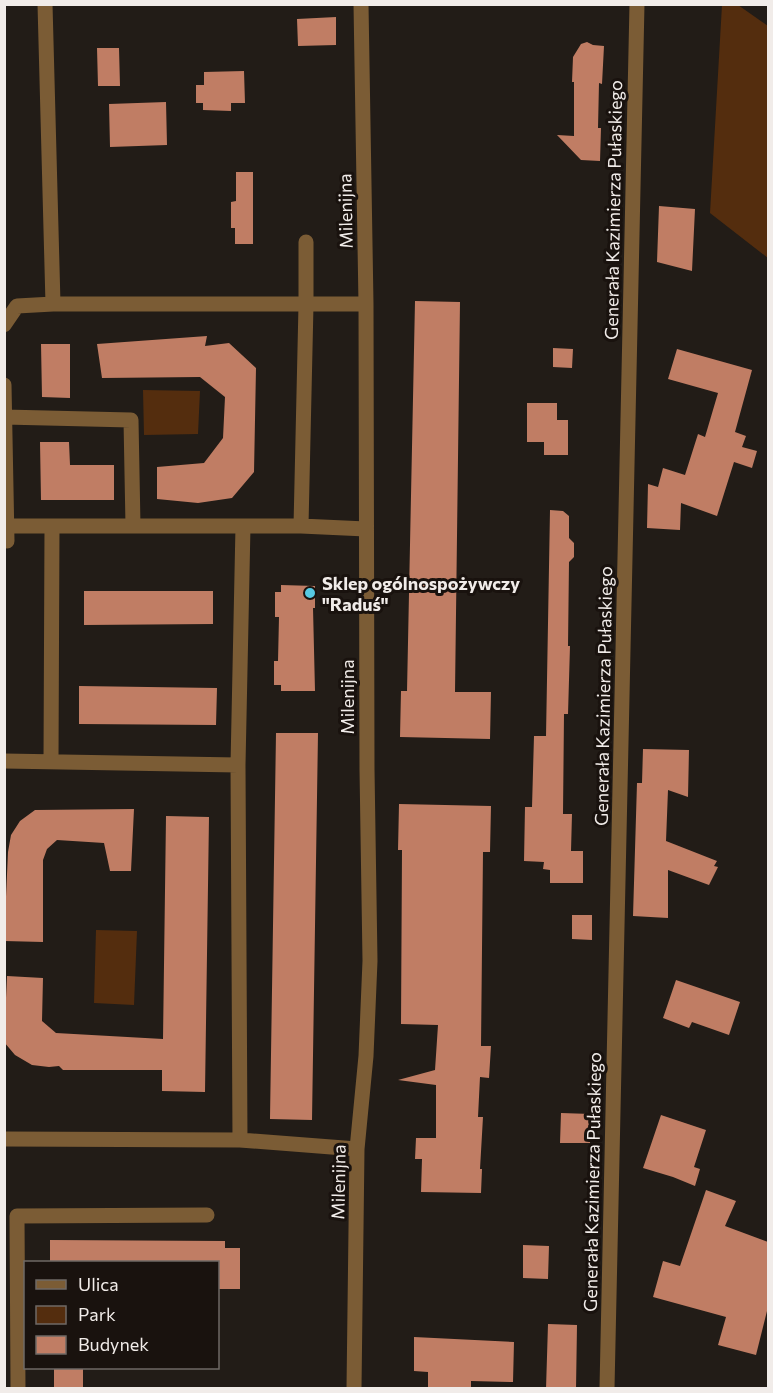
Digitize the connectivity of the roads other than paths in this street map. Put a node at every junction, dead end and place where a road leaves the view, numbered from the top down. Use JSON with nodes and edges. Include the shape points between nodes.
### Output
{"nodes":[{"id":1,"x":45,"y":4,"type":"edge"},
{"id":2,"x":361,"y":4,"type":"edge"},
{"id":3,"x":637,"y":4,"type":"edge"},
{"id":4,"x":306,"y":242,"type":"dead end"},
{"id":5,"x":53,"y":304,"type":"junction"},
{"id":6,"x":366,"y":304,"type":"junction"},
{"id":7,"x":306,"y":305,"type":"junction"},
{"id":8,"x":4,"y":325,"type":"edge"},
{"id":9,"x":4,"y":385,"type":"edge"},
{"id":10,"x":5,"y":416,"type":"edge"},
{"id":11,"x":52,"y":526,"type":"junction"},
{"id":12,"x":133,"y":526,"type":"junction"},
{"id":13,"x":243,"y":526,"type":"junction"},
{"id":14,"x":302,"y":526,"type":"junction"},
{"id":15,"x":366,"y":529,"type":"junction"},
{"id":16,"x":51,"y":760,"type":"junction"},
{"id":17,"x":4,"y":761,"type":"edge"},
{"id":18,"x":238,"y":765,"type":"junction"},
{"id":19,"x":4,"y":1139,"type":"edge"},
{"id":20,"x":240,"y":1140,"type":"junction"},
{"id":21,"x":357,"y":1149,"type":"junction"},
{"id":22,"x":207,"y":1215,"type":"dead end"},
{"id":23,"x":18,"y":1389,"type":"edge"},
{"id":24,"x":354,"y":1389,"type":"edge"},
{"id":25,"x":607,"y":1389,"type":"edge"}],
"edges":[{"from":1,"to":5,"type":"street"},
{"from":2,"to":6,"type":"street","name":"Milenijna"},
{"from":3,"to":25,"type":"street","name":"Generała Kazimierza Pułaskiego"},
{"from":4,"to":7,"type":"street"},
{"from":5,"to":7,"type":"street"},
{"from":5,"to":8,"type":"street","via":[[17,306]]},
{"from":6,"to":7,"type":"street"},
{"from":6,"to":15,"type":"street","name":"Milenijna"},
{"from":7,"to":14,"type":"street"},
{"from":9,"to":10,"type":"street"},
{"from":10,"to":11,"type":"street","via":[[7,533]]},
{"from":10,"to":12,"type":"street","via":[[131,420]]},
{"from":11,"to":12,"type":"street"},
{"from":11,"to":16,"type":"street"},
{"from":12,"to":13,"type":"street"},
{"from":13,"to":14,"type":"street"},
{"from":13,"to":18,"type":"street"},
{"from":14,"to":15,"type":"street"},
{"from":15,"to":21,"type":"street","name":"Milenijna","via":[[370,961]]},
{"from":16,"to":17,"type":"street"},
{"from":16,"to":18,"type":"street"},
{"from":18,"to":20,"type":"street"},
{"from":19,"to":20,"type":"street"},
{"from":20,"to":21,"type":"street"},
{"from":21,"to":24,"type":"street","name":"Milenijna"},
{"from":22,"to":23,"type":"street","via":[[17,1216]]}]}
